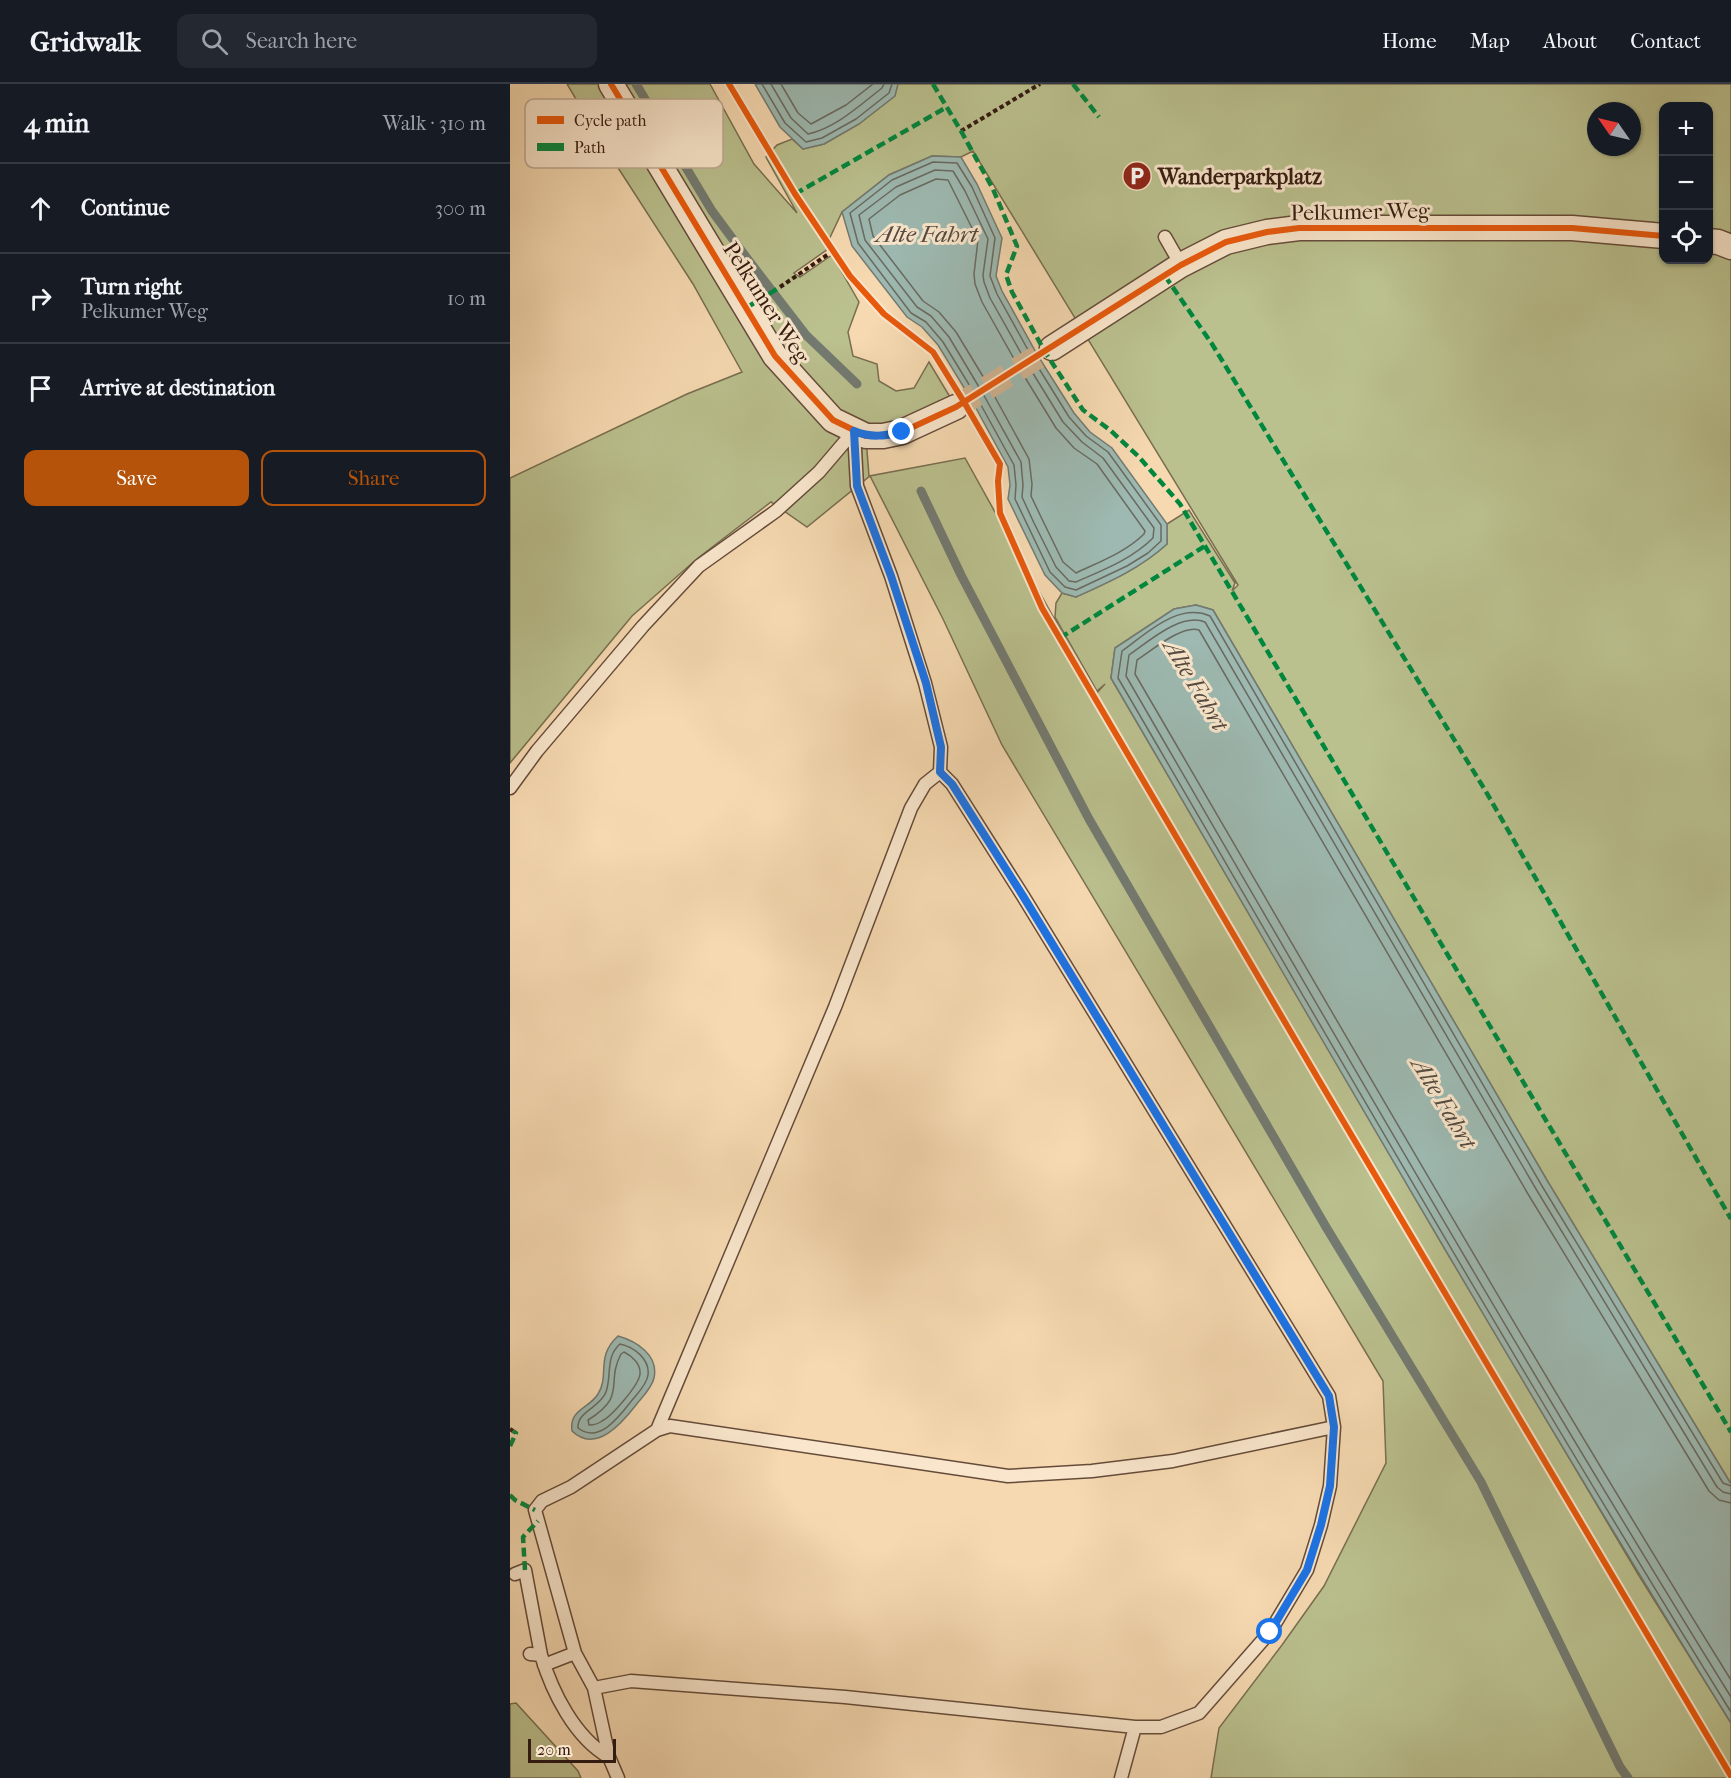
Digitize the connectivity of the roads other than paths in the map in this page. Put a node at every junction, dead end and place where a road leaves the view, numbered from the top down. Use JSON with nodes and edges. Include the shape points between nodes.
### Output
{"nodes":[{"id":1,"x":611,"y":84,"type":"edge"},
{"id":2,"x":620,"y":99,"type":"edge"},
{"id":3,"x":662,"y":168,"type":"edge"},
{"id":4,"x":1659,"y":236,"type":"edge"},
{"id":5,"x":1165,"y":237,"type":"dead end"},
{"id":6,"x":1713,"y":242,"type":"edge"},
{"id":7,"x":1731,"y":247,"type":"edge"},
{"id":8,"x":1181,"y":265,"type":"junction"},
{"id":9,"x":1052,"y":348,"type":"tunnel mouth"},
{"id":10,"x":956,"y":407,"type":"tunnel mouth"},
{"id":11,"x":854,"y":431,"type":"junction"},
{"id":12,"x":940,"y":772,"type":"junction"},
{"id":13,"x":510,"y":788,"type":"edge"},
{"id":14,"x":1334,"y":1427,"type":"junction"},
{"id":15,"x":657,"y":1430,"type":"junction"},
{"id":16,"x":515,"y":1574,"type":"dead end"},
{"id":17,"x":575,"y":1653,"type":"junction"},
{"id":18,"x":538,"y":1658,"type":"junction"},
{"id":19,"x":594,"y":1688,"type":"junction"},
{"id":20,"x":1135,"y":1727,"type":"junction"},
{"id":21,"x":609,"y":1756,"type":"junction"},
{"id":22,"x":618,"y":1778,"type":"edge"},
{"id":23,"x":1121,"y":1778,"type":"edge"}],
"edges":[{"from":1,"to":2,"type":"street","name":"Pelkumer Weg"},
{"from":3,"to":11,"type":"street","name":"Pelkumer Weg","via":[[775,356],[833,420]]},
{"from":4,"to":8,"type":"street","name":"Pelkumer Weg","via":[[1572,228],[1299,228],[1226,242]]},
{"from":5,"to":8,"type":"lane"},
{"from":6,"to":7,"type":"street"},
{"from":8,"to":9,"type":"street","name":"Pelkumer Weg"},
{"from":10,"to":11,"type":"street","name":"Pelkumer Weg","via":[[902,432],[866,436]]},
{"from":11,"to":12,"type":"lane","via":[[857,486],[926,683],[941,747]]},
{"from":11,"to":13,"type":"lane","via":[[819,472],[776,511],[699,566],[635,635]]},
{"from":12,"to":14,"type":"lane","via":[[952,784],[1023,896],[1329,1396]]},
{"from":12,"to":15,"type":"lane","via":[[925,784],[911,808],[835,1007]]},
{"from":14,"to":15,"type":"lane","via":[[1173,1461],[1008,1476],[670,1426]]},
{"from":14,"to":20,"type":"lane","via":[[1330,1486],[1311,1559],[1270,1632],[1199,1713],[1161,1727]]},
{"from":15,"to":17,"type":"lane","via":[[542,1501],[535,1510]]},
{"from":16,"to":18,"type":"lane","via":[[525,1570]]},
{"from":17,"to":18,"type":"lane"},
{"from":17,"to":19,"type":"lane"},
{"from":18,"to":21,"type":"lane","via":[[568,1717],[594,1748]]},
{"from":19,"to":20,"type":"lane","via":[[631,1681],[857,1698]]},
{"from":19,"to":21,"type":"lane"},
{"from":20,"to":23,"type":"lane"},
{"from":21,"to":22,"type":"lane"}]}
